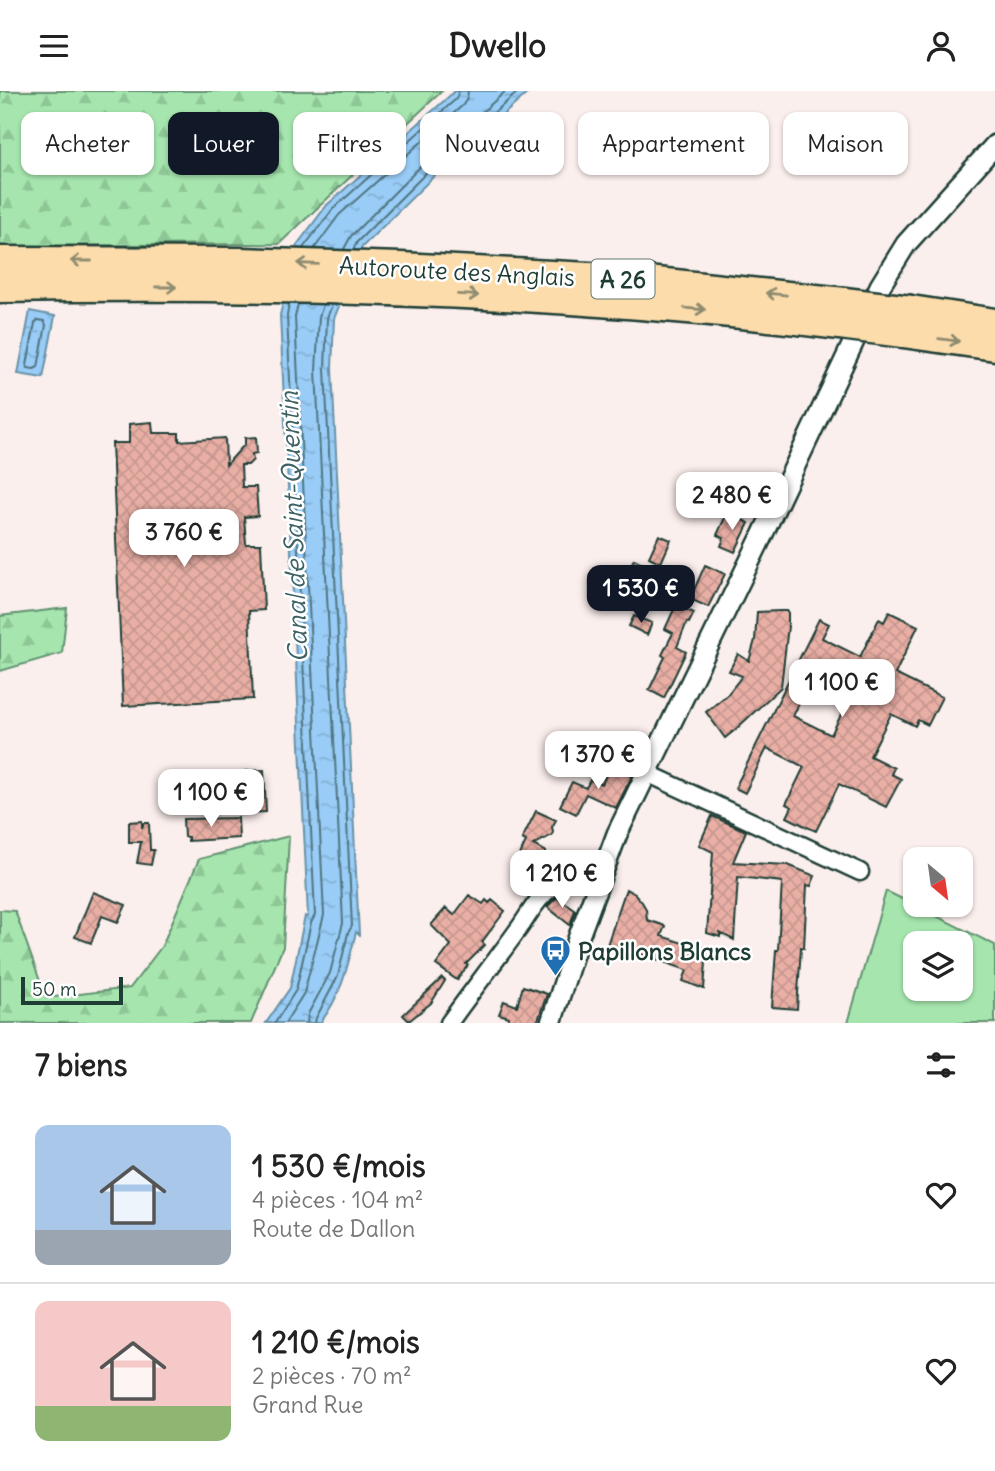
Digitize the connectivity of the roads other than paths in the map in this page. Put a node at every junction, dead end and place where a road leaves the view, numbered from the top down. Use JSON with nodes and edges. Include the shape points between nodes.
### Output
{"nodes":[{"id":1,"x":995,"y":145,"type":"edge"},
{"id":2,"x":0,"y":261,"type":"edge"},
{"id":3,"x":400,"y":279,"type":"junction"},
{"id":4,"x":0,"y":288,"type":"edge"},
{"id":5,"x":907,"y":322,"type":"junction"},
{"id":6,"x":995,"y":323,"type":"edge"},
{"id":7,"x":995,"y":346,"type":"edge"},
{"id":8,"x":647,"y":773,"type":"junction"},
{"id":9,"x":860,"y":872,"type":"dead end"},
{"id":10,"x":601,"y":874,"type":"junction"},
{"id":11,"x":449,"y":1023,"type":"edge"},
{"id":12,"x":551,"y":1023,"type":"edge"}],
"edges":[{"from":1,"to":8,"type":"street","via":[[906,244],[880,286]]},
{"from":3,"to":2,"type":"highway","name":"Autoroute des Anglais","number":"A 26","one_way":true,"via":[[239,262]]},
{"from":4,"to":3,"type":"highway","name":"Autoroute des Anglais","number":"A 26","one_way":true},
{"from":3,"to":5,"type":"highway","name":"Autoroute des Anglais","number":"A 26","bridge":true,"via":[[628,279]]},
{"from":5,"to":6,"type":"highway","name":"Autoroute des Anglais","number":"A 26"},
{"from":5,"to":7,"type":"highway","name":"Autoroute des Anglais","number":"A 26","one_way":true},
{"from":8,"to":9,"type":"street"},
{"from":8,"to":10,"type":"street"},
{"from":10,"to":11,"type":"street","via":[[571,878],[539,898]]},
{"from":10,"to":12,"type":"street"}]}
